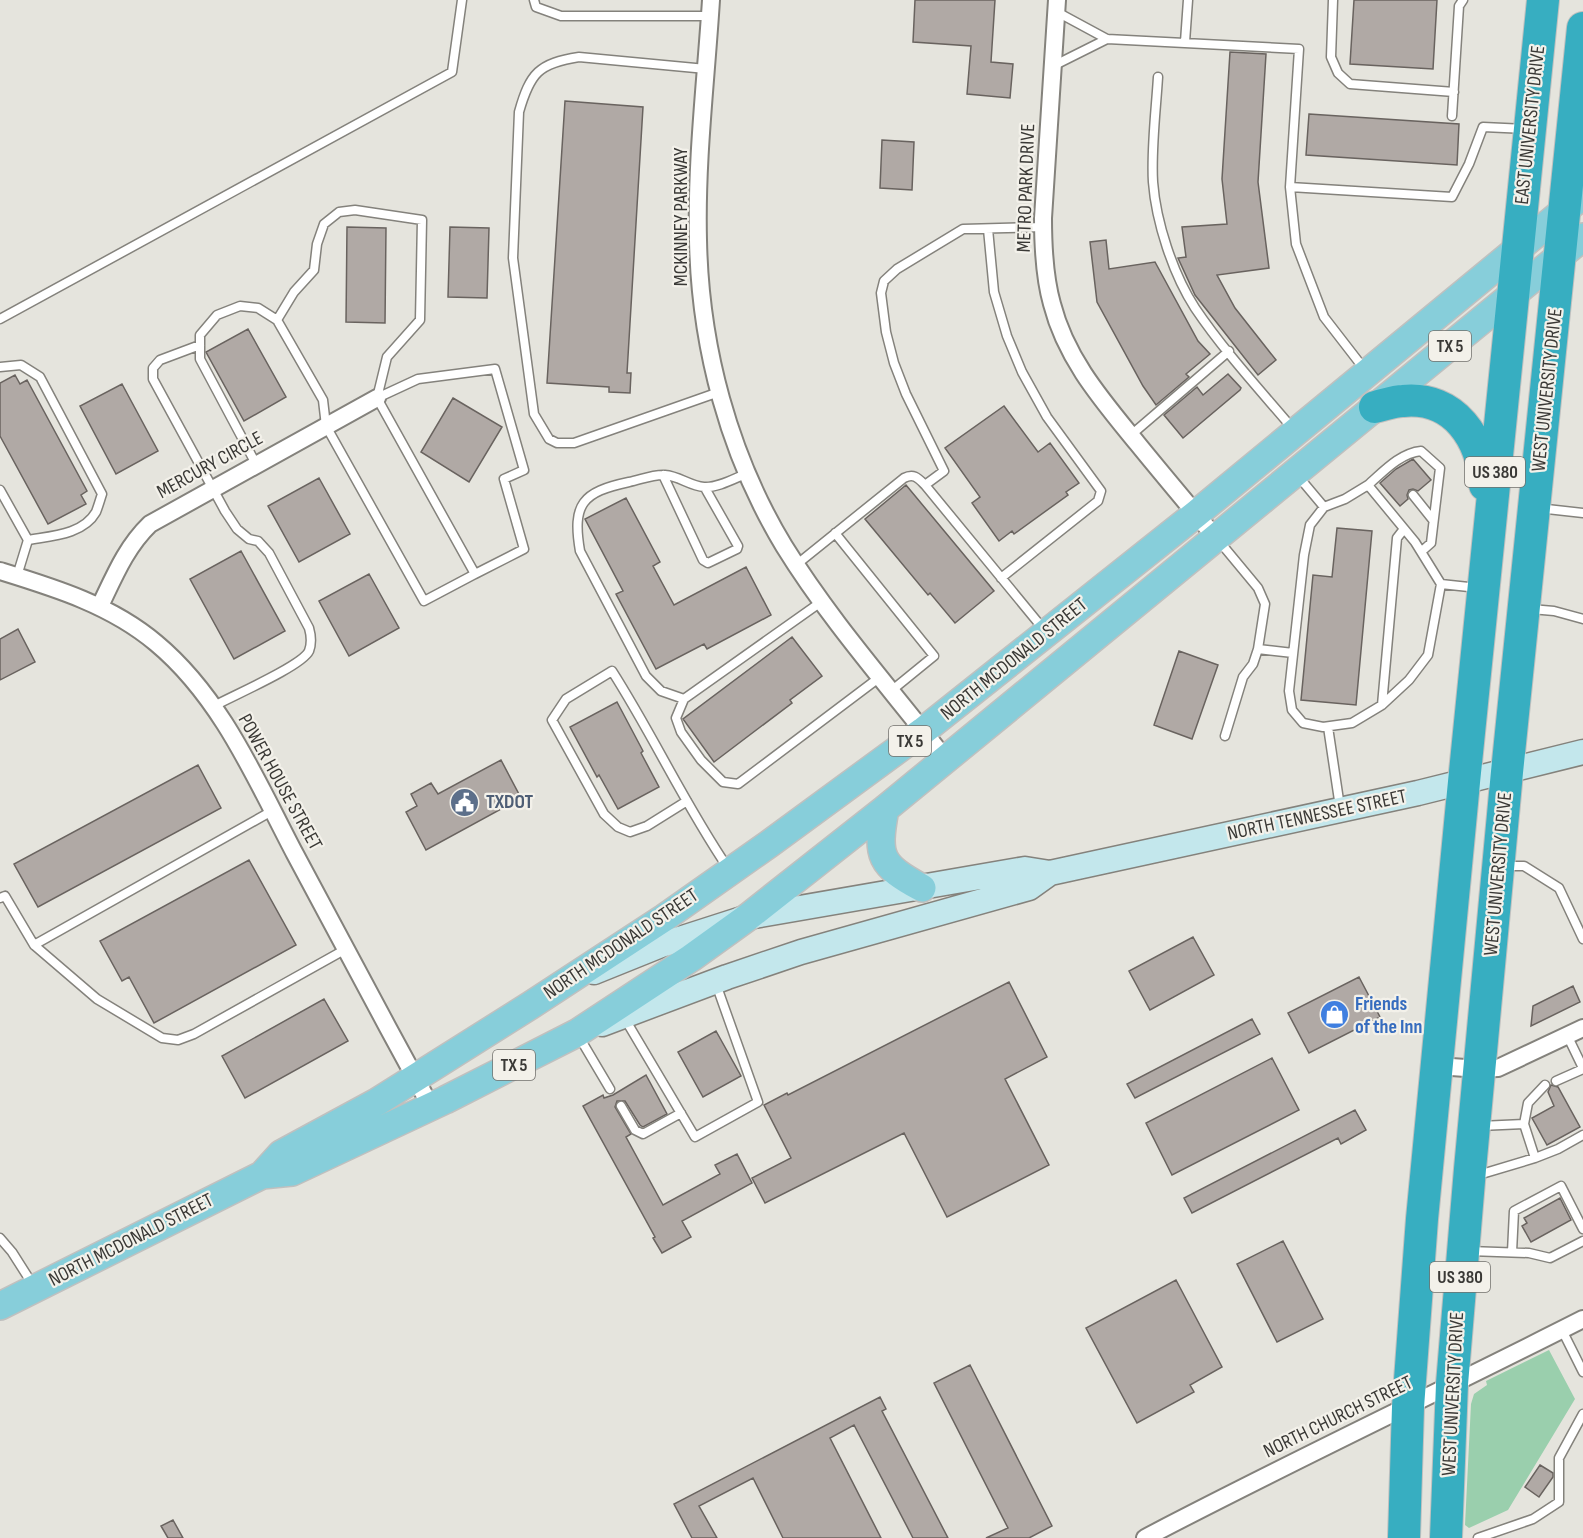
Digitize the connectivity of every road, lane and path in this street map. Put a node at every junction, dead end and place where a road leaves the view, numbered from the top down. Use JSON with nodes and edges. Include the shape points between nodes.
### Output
{"nodes":[{"id":1,"x":462,"y":0,"type":"edge"},
{"id":2,"x":534,"y":0,"type":"edge"},
{"id":3,"x":1188,"y":0,"type":"edge"},
{"id":4,"x":1333,"y":0,"type":"edge"},
{"id":5,"x":1463,"y":0,"type":"edge"},
{"id":6,"x":1543,"y":0,"type":"edge"},
{"id":7,"x":1057,"y":6,"type":"edge"},
{"id":8,"x":710,"y":8,"type":"edge"},
{"id":9,"x":1583,"y":28,"type":"edge"},
{"id":10,"x":1583,"y":34,"type":"edge"},
{"id":11,"x":1107,"y":39,"type":"junction"},
{"id":12,"x":1185,"y":42,"type":"junction"},
{"id":13,"x":1053,"y":66,"type":"junction"},
{"id":14,"x":706,"y":69,"type":"junction"},
{"id":15,"x":1158,"y":77,"type":"dead end"},
{"id":16,"x":1454,"y":92,"type":"junction"},
{"id":17,"x":1452,"y":116,"type":"dead end"},
{"id":18,"x":1530,"y":129,"type":"junction"},
{"id":19,"x":1290,"y":187,"type":"junction"},
{"id":20,"x":1574,"y":203,"type":"edge"},
{"id":21,"x":1043,"y":227,"type":"junction"},
{"id":22,"x":988,"y":229,"type":"junction"},
{"id":23,"x":1572,"y":247,"type":"edge"},
{"id":24,"x":1517,"y":250,"type":"junction"},
{"id":25,"x":1512,"y":295,"type":"junction"},
{"id":26,"x":0,"y":319,"type":"edge"},
{"id":27,"x":278,"y":320,"type":"junction"},
{"id":28,"x":200,"y":345,"type":"junction"},
{"id":29,"x":1229,"y":351,"type":"junction"},
{"id":30,"x":0,"y":367,"type":"edge"},
{"id":31,"x":1367,"y":373,"type":"junction"},
{"id":32,"x":719,"y":392,"type":"junction"},
{"id":33,"x":376,"y":398,"type":"junction"},
{"id":34,"x":1375,"y":407,"type":"junction"},
{"id":35,"x":326,"y":426,"type":"junction"},
{"id":36,"x":1296,"y":432,"type":"junction"},
{"id":37,"x":1131,"y":435,"type":"junction"},
{"id":38,"x":256,"y":464,"type":"junction"},
{"id":39,"x":748,"y":473,"type":"junction"},
{"id":40,"x":1295,"y":473,"type":"junction"},
{"id":41,"x":663,"y":475,"type":"junction"},
{"id":42,"x":925,"y":485,"type":"junction"},
{"id":43,"x":1368,"y":485,"type":"junction"},
{"id":44,"x":213,"y":487,"type":"junction"},
{"id":45,"x":705,"y":488,"type":"junction"},
{"id":46,"x":0,"y":490,"type":"edge"},
{"id":47,"x":1413,"y":495,"type":"dead end"},
{"id":48,"x":1324,"y":507,"type":"junction"},
{"id":49,"x":1535,"y":507,"type":"junction"},
{"id":50,"x":1583,"y":513,"type":"edge"},
{"id":51,"x":1196,"y":514,"type":"junction"},
{"id":52,"x":1433,"y":520,"type":"junction"},
{"id":53,"x":1404,"y":529,"type":"junction"},
{"id":54,"x":1489,"y":531,"type":"junction"},
{"id":55,"x":835,"y":533,"type":"junction"},
{"id":56,"x":1216,"y":538,"type":"junction"},
{"id":57,"x":28,"y":540,"type":"junction"},
{"id":58,"x":1422,"y":551,"type":"junction"},
{"id":59,"x":796,"y":565,"type":"junction"},
{"id":60,"x":0,"y":571,"type":"edge"},
{"id":61,"x":475,"y":574,"type":"junction"},
{"id":62,"x":16,"y":576,"type":"junction"},
{"id":63,"x":1000,"y":578,"type":"junction"},
{"id":64,"x":1441,"y":584,"type":"junction"},
{"id":65,"x":1484,"y":588,"type":"junction"},
{"id":66,"x":821,"y":602,"type":"junction"},
{"id":67,"x":100,"y":606,"type":"junction"},
{"id":68,"x":1525,"y":609,"type":"junction"},
{"id":69,"x":1583,"y":619,"type":"edge"},
{"id":70,"x":1046,"y":633,"type":"junction"},
{"id":71,"x":1258,"y":650,"type":"junction"},
{"id":72,"x":1293,"y":653,"type":"junction"},
{"id":73,"x":880,"y":677,"type":"junction"},
{"id":74,"x":891,"y":691,"type":"junction"},
{"id":75,"x":684,"y":699,"type":"junction"},
{"id":76,"x":1382,"y":705,"type":"junction"},
{"id":77,"x":214,"y":706,"type":"junction"},
{"id":78,"x":1328,"y":727,"type":"junction"},
{"id":79,"x":923,"y":731,"type":"junction"},
{"id":80,"x":1226,"y":736,"type":"dead end"},
{"id":81,"x":1583,"y":752,"type":"edge"},
{"id":82,"x":946,"y":760,"type":"junction"},
{"id":83,"x":1507,"y":772,"type":"junction"},
{"id":84,"x":1464,"y":782,"type":"junction"},
{"id":85,"x":687,"y":801,"type":"junction"},
{"id":86,"x":885,"y":809,"type":"junction"},
{"id":87,"x":1341,"y":810,"type":"junction"},
{"id":88,"x":272,"y":811,"type":"junction"},
{"id":89,"x":1499,"y":866,"type":"junction"},
{"id":90,"x":730,"y":871,"type":"junction"},
{"id":91,"x":1050,"y":873,"type":"junction"},
{"id":92,"x":922,"y":888,"type":"junction"},
{"id":93,"x":0,"y":898,"type":"edge"},
{"id":94,"x":748,"y":917,"type":"junction"},
{"id":95,"x":1583,"y":939,"type":"edge"},
{"id":96,"x":34,"y":945,"type":"junction"},
{"id":97,"x":346,"y":949,"type":"junction"},
{"id":98,"x":715,"y":981,"type":"junction"},
{"id":99,"x":561,"y":985,"type":"junction"},
{"id":100,"x":623,"y":1016,"type":"junction"},
{"id":101,"x":1583,"y":1028,"type":"edge"},
{"id":102,"x":577,"y":1033,"type":"junction"},
{"id":103,"x":1567,"y":1035,"type":"junction"},
{"id":104,"x":1437,"y":1066,"type":"junction"},
{"id":105,"x":1480,"y":1069,"type":"junction"},
{"id":106,"x":1583,"y":1069,"type":"edge"},
{"id":107,"x":415,"y":1078,"type":"junction"},
{"id":108,"x":1556,"y":1080,"type":"dead end"},
{"id":109,"x":1545,"y":1085,"type":"dead end"},
{"id":110,"x":610,"y":1089,"type":"dead end"},
{"id":111,"x":621,"y":1106,"type":"dead end"},
{"id":112,"x":431,"y":1107,"type":"junction"},
{"id":113,"x":681,"y":1113,"type":"junction"},
{"id":114,"x":1524,"y":1124,"type":"junction"},
{"id":115,"x":1474,"y":1126,"type":"junction"},
{"id":116,"x":1583,"y":1135,"type":"edge"},
{"id":117,"x":1535,"y":1158,"type":"junction"},
{"id":118,"x":262,"y":1174,"type":"junction"},
{"id":119,"x":1469,"y":1178,"type":"junction"},
{"id":120,"x":1583,"y":1229,"type":"edge"},
{"id":121,"x":0,"y":1238,"type":"edge"},
{"id":122,"x":1583,"y":1241,"type":"edge"},
{"id":123,"x":1462,"y":1251,"type":"junction"},
{"id":124,"x":1512,"y":1252,"type":"junction"},
{"id":125,"x":35,"y":1288,"type":"junction"},
{"id":126,"x":3,"y":1302,"type":"edge"},
{"id":127,"x":1583,"y":1319,"type":"edge"},
{"id":128,"x":1562,"y":1330,"type":"junction"},
{"id":129,"x":1583,"y":1372,"type":"edge"},
{"id":130,"x":1452,"y":1384,"type":"junction"},
{"id":131,"x":1408,"y":1407,"type":"junction"},
{"id":132,"x":1583,"y":1414,"type":"edge"},
{"id":133,"x":1145,"y":1538,"type":"edge"},
{"id":134,"x":1404,"y":1538,"type":"edge"},
{"id":135,"x":1446,"y":1538,"type":"edge"},
{"id":136,"x":1478,"y":1538,"type":"edge"}],
"edges":[{"from":1,"to":26,"type":"lane","via":[[452,72]]},
{"from":2,"to":8,"type":"lane","via":[[536,7],[561,16]]},
{"from":3,"to":12,"type":"lane"},
{"from":4,"to":16,"type":"lane","via":[[1331,57],[1338,73],[1350,84]]},
{"from":5,"to":16,"type":"lane"},
{"from":6,"to":18,"type":"highway","name":"EAST UNIVERSITY DRIVE","number":"US 380"},
{"from":7,"to":11,"type":"lane"},
{"from":7,"to":13,"type":"street","name":"METRO PARK DRIVE"},
{"from":8,"to":14,"type":"street","name":"MCKINNEY PARKWAY"},
{"from":9,"to":10,"type":"highway","number":"US 380"},
{"from":10,"to":20,"type":"highway","number":"US 380"},
{"from":11,"to":12,"type":"lane"},
{"from":11,"to":13,"type":"lane"},
{"from":12,"to":19,"type":"lane","via":[[1299,49]]},
{"from":13,"to":21,"type":"street","name":"METRO PARK DRIVE"},
{"from":14,"to":32,"type":"street","name":"MCKINNEY PARKWAY","via":[[698,240],[703,308]]},
{"from":14,"to":32,"type":"lane","via":[[579,57],[559,60],[538,71],[525,91],[519,112],[513,258],[534,414],[549,439],[574,443]]},
{"from":15,"to":29,"type":"lane","via":[[1153,181],[1158,217],[1194,306]]},
{"from":16,"to":17,"type":"lane"},
{"from":18,"to":19,"type":"lane","via":[[1483,127],[1452,197]]},
{"from":18,"to":24,"type":"highway","name":"EAST UNIVERSITY DRIVE","number":"US 380"},
{"from":19,"to":31,"type":"lane","via":[[1296,244],[1318,305]]},
{"from":20,"to":23,"type":"highway","name":"WEST UNIVERSITY DRIVE","number":"US 380"},
{"from":20,"to":24,"type":"main road","name":"NORTH MCDONALD STREET","number":"TX 5"},
{"from":21,"to":22,"type":"lane"},
{"from":21,"to":37,"type":"street","name":"METRO PARK DRIVE","via":[[1048,289],[1064,339],[1081,372]]},
{"from":22,"to":42,"type":"lane","via":[[963,229],[897,269],[884,281],[881,293],[894,363],[944,471]]},
{"from":22,"to":63,"type":"lane","via":[[994,292],[1022,372],[1047,417],[1101,491],[1098,501]]},
{"from":23,"to":25,"type":"main road","name":"NORTH MCDONALD STREET","number":"TX 5"},
{"from":23,"to":49,"type":"highway","name":"WEST UNIVERSITY DRIVE","number":"US 380"},
{"from":24,"to":25,"type":"highway","number":"US 380"},
{"from":24,"to":31,"type":"main road","name":"NORTH MCDONALD STREET","number":"TX 5"},
{"from":25,"to":34,"type":"main road","name":"NORTH MCDONALD STREET","number":"TX 5"},
{"from":25,"to":54,"type":"highway","number":"US 380"},
{"from":27,"to":28,"type":"lane","via":[[258,308],[240,306],[217,315],[200,335]]},
{"from":27,"to":33,"type":"lane","via":[[294,292],[314,270],[324,224],[339,212],[355,210],[422,220],[420,320],[387,357]]},
{"from":27,"to":35,"type":"lane","via":[[323,400]]},
{"from":28,"to":38,"type":"lane","via":[[200,359]]},
{"from":28,"to":44,"type":"lane","via":[[160,360],[153,368],[153,379]]},
{"from":29,"to":36,"type":"lane"},
{"from":29,"to":37,"type":"lane"},
{"from":30,"to":57,"type":"lane","via":[[21,365],[40,377],[102,494],[96,513],[85,525]]},
{"from":31,"to":36,"type":"main road","name":"NORTH MCDONALD STREET","number":"TX 5"},
{"from":32,"to":39,"type":"street","name":"MCKINNEY PARKWAY"},
{"from":33,"to":35,"type":"street","name":"MERCURY CIRCLE"},
{"from":33,"to":61,"type":"lane"},
{"from":33,"to":61,"type":"lane","via":[[418,379],[495,369],[524,470],[504,479],[524,549]]},
{"from":34,"to":40,"type":"main road","name":"NORTH MCDONALD STREET","number":"TX 5"},
{"from":34,"to":54,"type":"highway","via":[[1423,401],[1443,408],[1465,427],[1481,456]]},
{"from":35,"to":38,"type":"street","name":"MERCURY CIRCLE"},
{"from":35,"to":61,"type":"lane","via":[[424,601]]},
{"from":36,"to":51,"type":"main road","name":"NORTH MCDONALD STREET","number":"TX 5"},
{"from":37,"to":51,"type":"street","name":"METRO PARK DRIVE"},
{"from":38,"to":44,"type":"street","name":"MERCURY CIRCLE"},
{"from":39,"to":45,"type":"lane"},
{"from":39,"to":59,"type":"street","name":"MCKINNEY PARKWAY"},
{"from":40,"to":48,"type":"lane"},
{"from":40,"to":56,"type":"main road","name":"NORTH MCDONALD STREET","number":"TX 5"},
{"from":41,"to":45,"type":"lane"},
{"from":41,"to":45,"type":"lane","via":[[703,560],[708,563],[738,546]]},
{"from":41,"to":75,"type":"lane","via":[[610,486],[586,499],[578,514],[577,531],[580,551],[646,676],[661,691]]},
{"from":42,"to":55,"type":"lane","via":[[909,475]]},
{"from":42,"to":63,"type":"lane"},
{"from":43,"to":48,"type":"lane"},
{"from":43,"to":52,"type":"lane","via":[[1402,457],[1421,451],[1440,468]]},
{"from":43,"to":53,"type":"lane"},
{"from":44,"to":67,"type":"street","name":"MERCURY CIRCLE","via":[[161,516],[140,533]]},
{"from":44,"to":77,"type":"lane","via":[[237,529],[269,553],[311,637],[308,652],[296,664]]},
{"from":46,"to":57,"type":"lane"},
{"from":47,"to":52,"type":"lane"},
{"from":48,"to":72,"type":"lane","via":[[1310,525]]},
{"from":49,"to":50,"type":"lane"},
{"from":49,"to":68,"type":"highway","name":"WEST UNIVERSITY DRIVE","number":"US 380"},
{"from":51,"to":56,"type":"street","name":"METRO PARK DRIVE"},
{"from":51,"to":70,"type":"main road","name":"NORTH MCDONALD STREET","number":"TX 5"},
{"from":52,"to":58,"type":"lane","via":[[1431,543]]},
{"from":53,"to":58,"type":"lane"},
{"from":53,"to":76,"type":"lane","via":[[1397,538]]},
{"from":54,"to":65,"type":"highway","number":"US 380"},
{"from":55,"to":59,"type":"lane"},
{"from":55,"to":74,"type":"lane","via":[[934,656]]},
{"from":56,"to":71,"type":"lane","via":[[1258,588],[1265,604]]},
{"from":56,"to":82,"type":"main road","name":"NORTH MCDONALD STREET","number":"TX 5"},
{"from":57,"to":62,"type":"lane"},
{"from":58,"to":64,"type":"lane"},
{"from":59,"to":66,"type":"street","name":"MCKINNEY PARKWAY"},
{"from":60,"to":62,"type":"street","name":"POWER HOUSE STREET"},
{"from":62,"to":67,"type":"street","name":"POWER HOUSE STREET"},
{"from":63,"to":70,"type":"lane"},
{"from":64,"to":65,"type":"lane"},
{"from":64,"to":76,"type":"lane","via":[[1428,655]]},
{"from":65,"to":84,"type":"highway","number":"US 380"},
{"from":66,"to":73,"type":"street","name":"MCKINNEY PARKWAY"},
{"from":66,"to":75,"type":"lane"},
{"from":67,"to":77,"type":"street","name":"POWER HOUSE STREET","via":[[155,642],[186,671]]},
{"from":68,"to":69,"type":"lane"},
{"from":68,"to":83,"type":"highway","name":"WEST UNIVERSITY DRIVE","number":"US 380"},
{"from":70,"to":79,"type":"main road","name":"NORTH MCDONALD STREET","number":"TX 5"},
{"from":71,"to":72,"type":"lane"},
{"from":71,"to":80,"type":"lane","via":[[1243,676]]},
{"from":72,"to":78,"type":"lane","via":[[1289,691],[1292,710],[1303,723]]},
{"from":73,"to":74,"type":"street","name":"MCKINNEY PARKWAY"},
{"from":73,"to":75,"type":"lane","via":[[738,784],[723,782],[681,732],[676,718]]},
{"from":74,"to":79,"type":"street","name":"MCKINNEY PARKWAY"},
{"from":76,"to":78,"type":"lane","via":[[1352,723]]},
{"from":77,"to":88,"type":"street","name":"POWER HOUSE STREET"},
{"from":78,"to":87,"type":"lane"},
{"from":79,"to":82,"type":"street","name":"MCKINNEY PARKWAY"},
{"from":79,"to":90,"type":"main road","name":"NORTH MCDONALD STREET","number":"TX 5"},
{"from":81,"to":83,"type":"street","name":"NORTH TENNESSEE STREET"},
{"from":82,"to":86,"type":"main road","name":"NORTH MCDONALD STREET","number":"TX 5"},
{"from":83,"to":84,"type":"street","name":"NORTH TENNESSEE STREET"},
{"from":83,"to":89,"type":"highway","name":"WEST UNIVERSITY DRIVE","number":"US 380"},
{"from":84,"to":87,"type":"street","name":"NORTH TENNESSEE STREET"},
{"from":84,"to":104,"type":"highway","number":"US 380"},
{"from":85,"to":85,"type":"lane","via":[[612,671],[566,699],[552,720],[604,814],[618,827],[630,832],[647,826]]},
{"from":85,"to":90,"type":"lane"},
{"from":86,"to":92,"type":"main road","via":[[880,841],[884,858],[897,874]]},
{"from":86,"to":94,"type":"main road","name":"NORTH MCDONALD STREET","number":"TX 5"},
{"from":87,"to":91,"type":"street","name":"NORTH TENNESSEE STREET"},
{"from":88,"to":96,"type":"lane"},
{"from":88,"to":97,"type":"street","name":"POWER HOUSE STREET"},
{"from":89,"to":95,"type":"lane","via":[[1524,866],[1559,888]]},
{"from":89,"to":105,"type":"highway","name":"WEST UNIVERSITY DRIVE","number":"US 380"},
{"from":90,"to":99,"type":"main road","name":"NORTH MCDONALD STREET","number":"TX 5"},
{"from":91,"to":92,"type":"street","via":[[1025,869]]},
{"from":91,"to":98,"type":"street","via":[[1029,888],[862,934]]},
{"from":92,"to":94,"type":"street"},
{"from":93,"to":96,"type":"lane","via":[[5,896]]},
{"from":94,"to":99,"type":"street","via":[[661,945]]},
{"from":94,"to":102,"type":"main road","name":"NORTH MCDONALD STREET","number":"TX 5"},
{"from":96,"to":97,"type":"lane","via":[[97,999],[162,1038],[178,1040]]},
{"from":97,"to":107,"type":"street","name":"POWER HOUSE STREET"},
{"from":98,"to":100,"type":"street"},
{"from":98,"to":113,"type":"lane","via":[[758,1102],[695,1137]]},
{"from":99,"to":107,"type":"main road","name":"NORTH MCDONALD STREET","number":"TX 5"},
{"from":100,"to":102,"type":"street"},
{"from":100,"to":113,"type":"lane"},
{"from":101,"to":103,"type":"street"},
{"from":102,"to":110,"type":"lane"},
{"from":102,"to":112,"type":"main road","name":"NORTH MCDONALD STREET","number":"TX 5"},
{"from":103,"to":105,"type":"street","via":[[1505,1066]]},
{"from":103,"to":106,"type":"lane"},
{"from":104,"to":105,"type":"street"},
{"from":104,"to":131,"type":"highway","number":"US 380"},
{"from":105,"to":115,"type":"highway","name":"WEST UNIVERSITY DRIVE","number":"US 380"},
{"from":106,"to":108,"type":"lane"},
{"from":107,"to":112,"type":"street","name":"POWER HOUSE STREET"},
{"from":107,"to":118,"type":"main road","name":"NORTH MCDONALD STREET","number":"TX 5","via":[[281,1154]]},
{"from":109,"to":114,"type":"lane","via":[[1528,1102]]},
{"from":111,"to":113,"type":"lane","via":[[635,1130],[643,1134]]},
{"from":112,"to":118,"type":"main road","name":"NORTH MCDONALD STREET","number":"TX 5","via":[[292,1172]]},
{"from":114,"to":115,"type":"lane"},
{"from":114,"to":117,"type":"lane"},
{"from":115,"to":119,"type":"highway","name":"WEST UNIVERSITY DRIVE","number":"US 380"},
{"from":116,"to":117,"type":"lane"},
{"from":117,"to":119,"type":"lane"},
{"from":118,"to":125,"type":"main road","name":"NORTH MCDONALD STREET","number":"TX 5"},
{"from":119,"to":123,"type":"highway","name":"WEST UNIVERSITY DRIVE","number":"US 380"},
{"from":120,"to":124,"type":"lane","via":[[1561,1186],[1514,1211]]},
{"from":121,"to":125,"type":"lane"},
{"from":122,"to":124,"type":"lane","via":[[1550,1258]]},
{"from":123,"to":124,"type":"lane"},
{"from":123,"to":130,"type":"highway","name":"WEST UNIVERSITY DRIVE","number":"US 380"},
{"from":125,"to":126,"type":"main road","name":"NORTH MCDONALD STREET","number":"TX 5"},
{"from":127,"to":128,"type":"street","name":"NORTH CHURCH STREET"},
{"from":128,"to":129,"type":"lane"},
{"from":128,"to":130,"type":"street","name":"NORTH CHURCH STREET"},
{"from":130,"to":131,"type":"street","name":"NORTH CHURCH STREET"},
{"from":130,"to":135,"type":"highway","name":"WEST UNIVERSITY DRIVE","number":"US 380"},
{"from":131,"to":133,"type":"street","name":"NORTH CHURCH STREET"},
{"from":131,"to":134,"type":"highway","number":"US 380"},
{"from":132,"to":136,"type":"lane","via":[[1559,1458],[1559,1502],[1533,1519]]}]}
